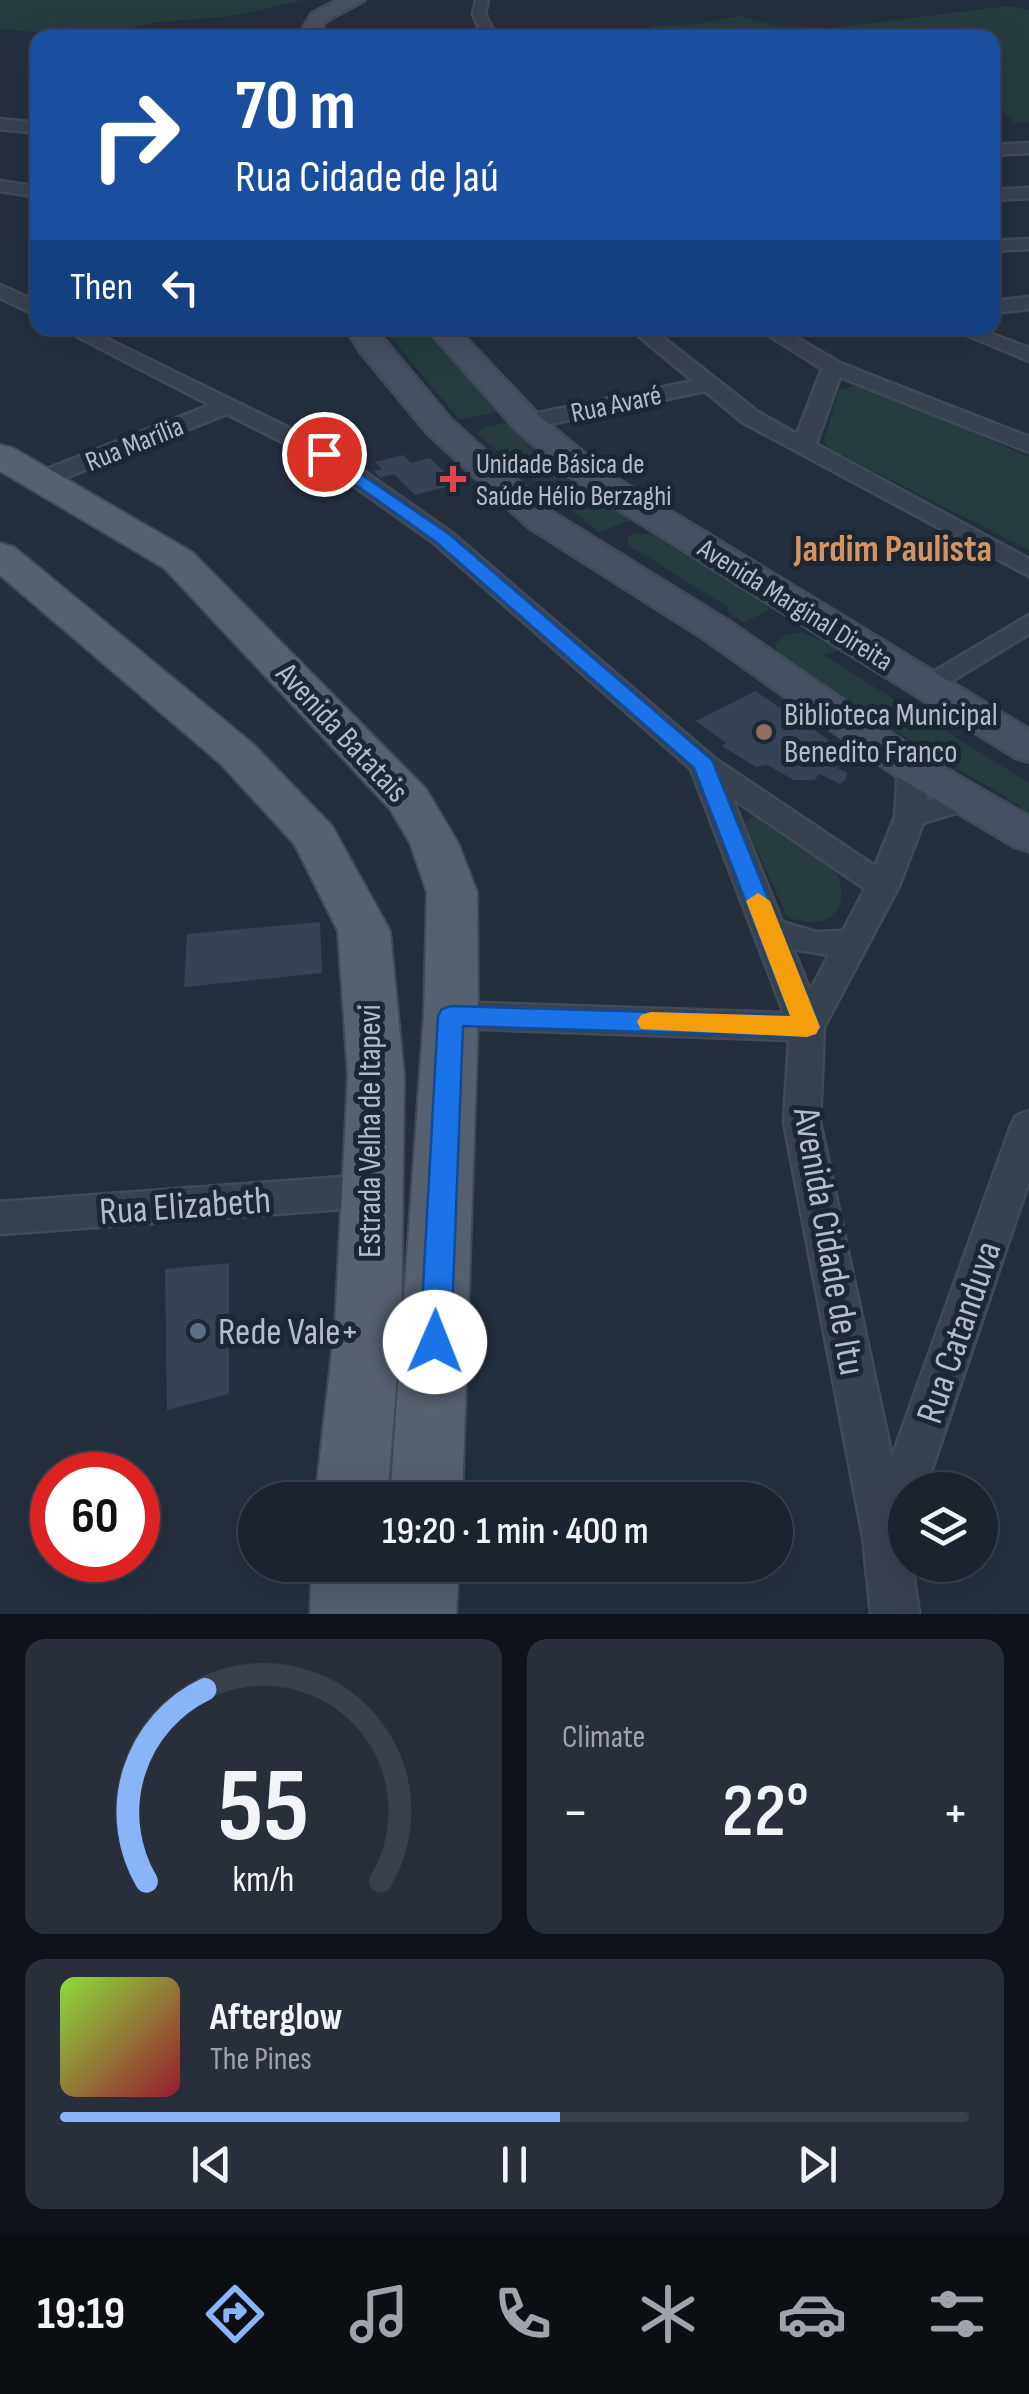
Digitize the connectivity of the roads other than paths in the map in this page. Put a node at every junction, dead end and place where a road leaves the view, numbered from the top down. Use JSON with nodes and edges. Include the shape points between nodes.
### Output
{"nodes":[{"id":1,"x":316,"y":0,"type":"edge"},
{"id":2,"x":355,"y":0,"type":"edge"},
{"id":3,"x":482,"y":0,"type":"edge"},
{"id":4,"x":297,"y":8,"type":"dead end"},
{"id":5,"x":309,"y":30,"type":"edge"},
{"id":6,"x":486,"y":30,"type":"edge"},
{"id":7,"x":0,"y":124,"type":"edge"},
{"id":8,"x":30,"y":127,"type":"edge"},
{"id":9,"x":1029,"y":148,"type":"edge"},
{"id":10,"x":1000,"y":150,"type":"edge"},
{"id":11,"x":5,"y":190,"type":"edge"},
{"id":12,"x":30,"y":192,"type":"edge"},
{"id":13,"x":1029,"y":193,"type":"edge"},
{"id":14,"x":1000,"y":195,"type":"edge"},
{"id":15,"x":1029,"y":244,"type":"edge"},
{"id":16,"x":1000,"y":246,"type":"edge"},
{"id":17,"x":0,"y":291,"type":"edge"},
{"id":18,"x":1029,"y":304,"type":"edge"},
{"id":19,"x":30,"y":306,"type":"edge"},
{"id":20,"x":1000,"y":306,"type":"edge"},
{"id":21,"x":84,"y":335,"type":"edge"},
{"id":22,"x":364,"y":335,"type":"edge"},
{"id":23,"x":447,"y":335,"type":"edge"},
{"id":24,"x":647,"y":335,"type":"edge"},
{"id":25,"x":779,"y":335,"type":"edge"},
{"id":26,"x":978,"y":335,"type":"edge"},
{"id":27,"x":1029,"y":355,"type":"edge"},
{"id":28,"x":832,"y":367,"type":"junction"},
{"id":29,"x":706,"y":385,"type":"junction"},
{"id":30,"x":225,"y":407,"type":"junction"},
{"id":31,"x":527,"y":422,"type":"junction"},
{"id":32,"x":804,"y":445,"type":"junction"},
{"id":33,"x":1029,"y":445,"type":"edge"},
{"id":34,"x":21,"y":468,"type":"edge"},
{"id":35,"x":0,"y":555,"type":"edge"},
{"id":36,"x":1029,"y":569,"type":"edge"},
{"id":37,"x":818,"y":621,"type":"junction"},
{"id":38,"x":1029,"y":623,"type":"edge"},
{"id":39,"x":757,"y":659,"type":"junction"},
{"id":40,"x":927,"y":684,"type":"junction"},
{"id":41,"x":1029,"y":748,"type":"edge"},
{"id":42,"x":704,"y":765,"type":"junction"},
{"id":43,"x":913,"y":768,"type":"junction"},
{"id":44,"x":966,"y":798,"type":"junction"},
{"id":45,"x":910,"y":817,"type":"junction"},
{"id":46,"x":1029,"y":836,"type":"edge"},
{"id":47,"x":883,"y":886,"type":"junction"},
{"id":48,"x":770,"y":930,"type":"junction"},
{"id":49,"x":852,"y":942,"type":"junction"},
{"id":50,"x":451,"y":1016,"type":"junction"},
{"id":51,"x":807,"y":1027,"type":"junction"},
{"id":52,"x":1029,"y":1126,"type":"edge"},
{"id":53,"x":370,"y":1191,"type":"junction"},
{"id":54,"x":0,"y":1218,"type":"edge"},
{"id":55,"x":353,"y":1482,"type":"edge"},
{"id":56,"x":427,"y":1482,"type":"edge"},
{"id":57,"x":886,"y":1537,"type":"junction"},
{"id":58,"x":348,"y":1582,"type":"edge"},
{"id":59,"x":421,"y":1582,"type":"edge"},
{"id":60,"x":347,"y":1614,"type":"edge"},
{"id":61,"x":420,"y":1614,"type":"edge"},
{"id":62,"x":895,"y":1614,"type":"edge"}],
"edges":[{"from":1,"to":4,"type":"main road"},
{"from":2,"to":5,"type":"main road","via":[[318,17]]},
{"from":3,"to":6,"type":"street"},
{"from":7,"to":8,"type":"street"},
{"from":9,"to":10,"type":"street"},
{"from":11,"to":12,"type":"street"},
{"from":13,"to":14,"type":"street"},
{"from":15,"to":16,"type":"street"},
{"from":17,"to":19,"type":"street"},
{"from":18,"to":20,"type":"street"},
{"from":21,"to":30,"type":"street","name":"Avenida Cidade de Itu"},
{"from":22,"to":39,"type":"main road","via":[[438,425],[541,520]]},
{"from":23,"to":31,"type":"main road","name":"Avenida Marginal Direita"},
{"from":24,"to":29,"type":"street"},
{"from":25,"to":28,"type":"street"},
{"from":26,"to":27,"type":"street"},
{"from":28,"to":32,"type":"street"},
{"from":28,"to":33,"type":"street"},
{"from":29,"to":31,"type":"street","name":"Rua Avaré"},
{"from":29,"to":32,"type":"street"},
{"from":30,"to":34,"type":"street","name":"Rua Marília"},
{"from":30,"to":42,"type":"street","name":"Avenida Cidade de Itu","via":[[324,454],[443,538]]},
{"from":31,"to":37,"type":"main road","name":"Avenida Marginal Direita","via":[[594,480]]},
{"from":32,"to":36,"type":"street"},
{"from":34,"to":50,"type":"main road","name":"Avenida Batatais","via":[[178,560],[409,800],[452,892]]},
{"from":35,"to":53,"type":"main road","name":"Estrada Velha de Itapevi","via":[[237,754],[315,837],[364,931],[376,1076]]},
{"from":37,"to":39,"type":"main road","via":[[788,620],[762,631]]},
{"from":37,"to":40,"type":"main road","name":"Avenida Marginal Direita"},
{"from":38,"to":40,"type":"street"},
{"from":39,"to":43,"type":"main road"},
{"from":40,"to":41,"type":"main road","name":"Avenida Marginal Direita"},
{"from":42,"to":47,"type":"street","name":"Avenida Cidade de Itu"},
{"from":42,"to":48,"type":"street","name":"Avenida Cidade de Itu"},
{"from":43,"to":44,"type":"main road"},
{"from":43,"to":45,"type":"street"},
{"from":44,"to":45,"type":"street"},
{"from":44,"to":46,"type":"main road"},
{"from":45,"to":47,"type":"street"},
{"from":47,"to":49,"type":"street"},
{"from":48,"to":49,"type":"street","via":[[816,944]]},
{"from":48,"to":51,"type":"street","name":"Avenida Cidade de Itu"},
{"from":49,"to":51,"type":"street"},
{"from":50,"to":51,"type":"street"},
{"from":50,"to":56,"type":"main road","name":"Avenida Batatais"},
{"from":51,"to":57,"type":"street","name":"Avenida Cidade de Itu","via":[[802,1122]]},
{"from":52,"to":57,"type":"street","name":"Rua Catanduva"},
{"from":53,"to":54,"type":"street","name":"Rua Elizabeth"},
{"from":53,"to":55,"type":"main road","name":"Estrada Velha de Itapevi","via":[[368,1326]]},
{"from":57,"to":62,"type":"street","name":"Avenida Cidade de Itu"},
{"from":58,"to":60,"type":"main road"},
{"from":59,"to":61,"type":"main road"}]}
